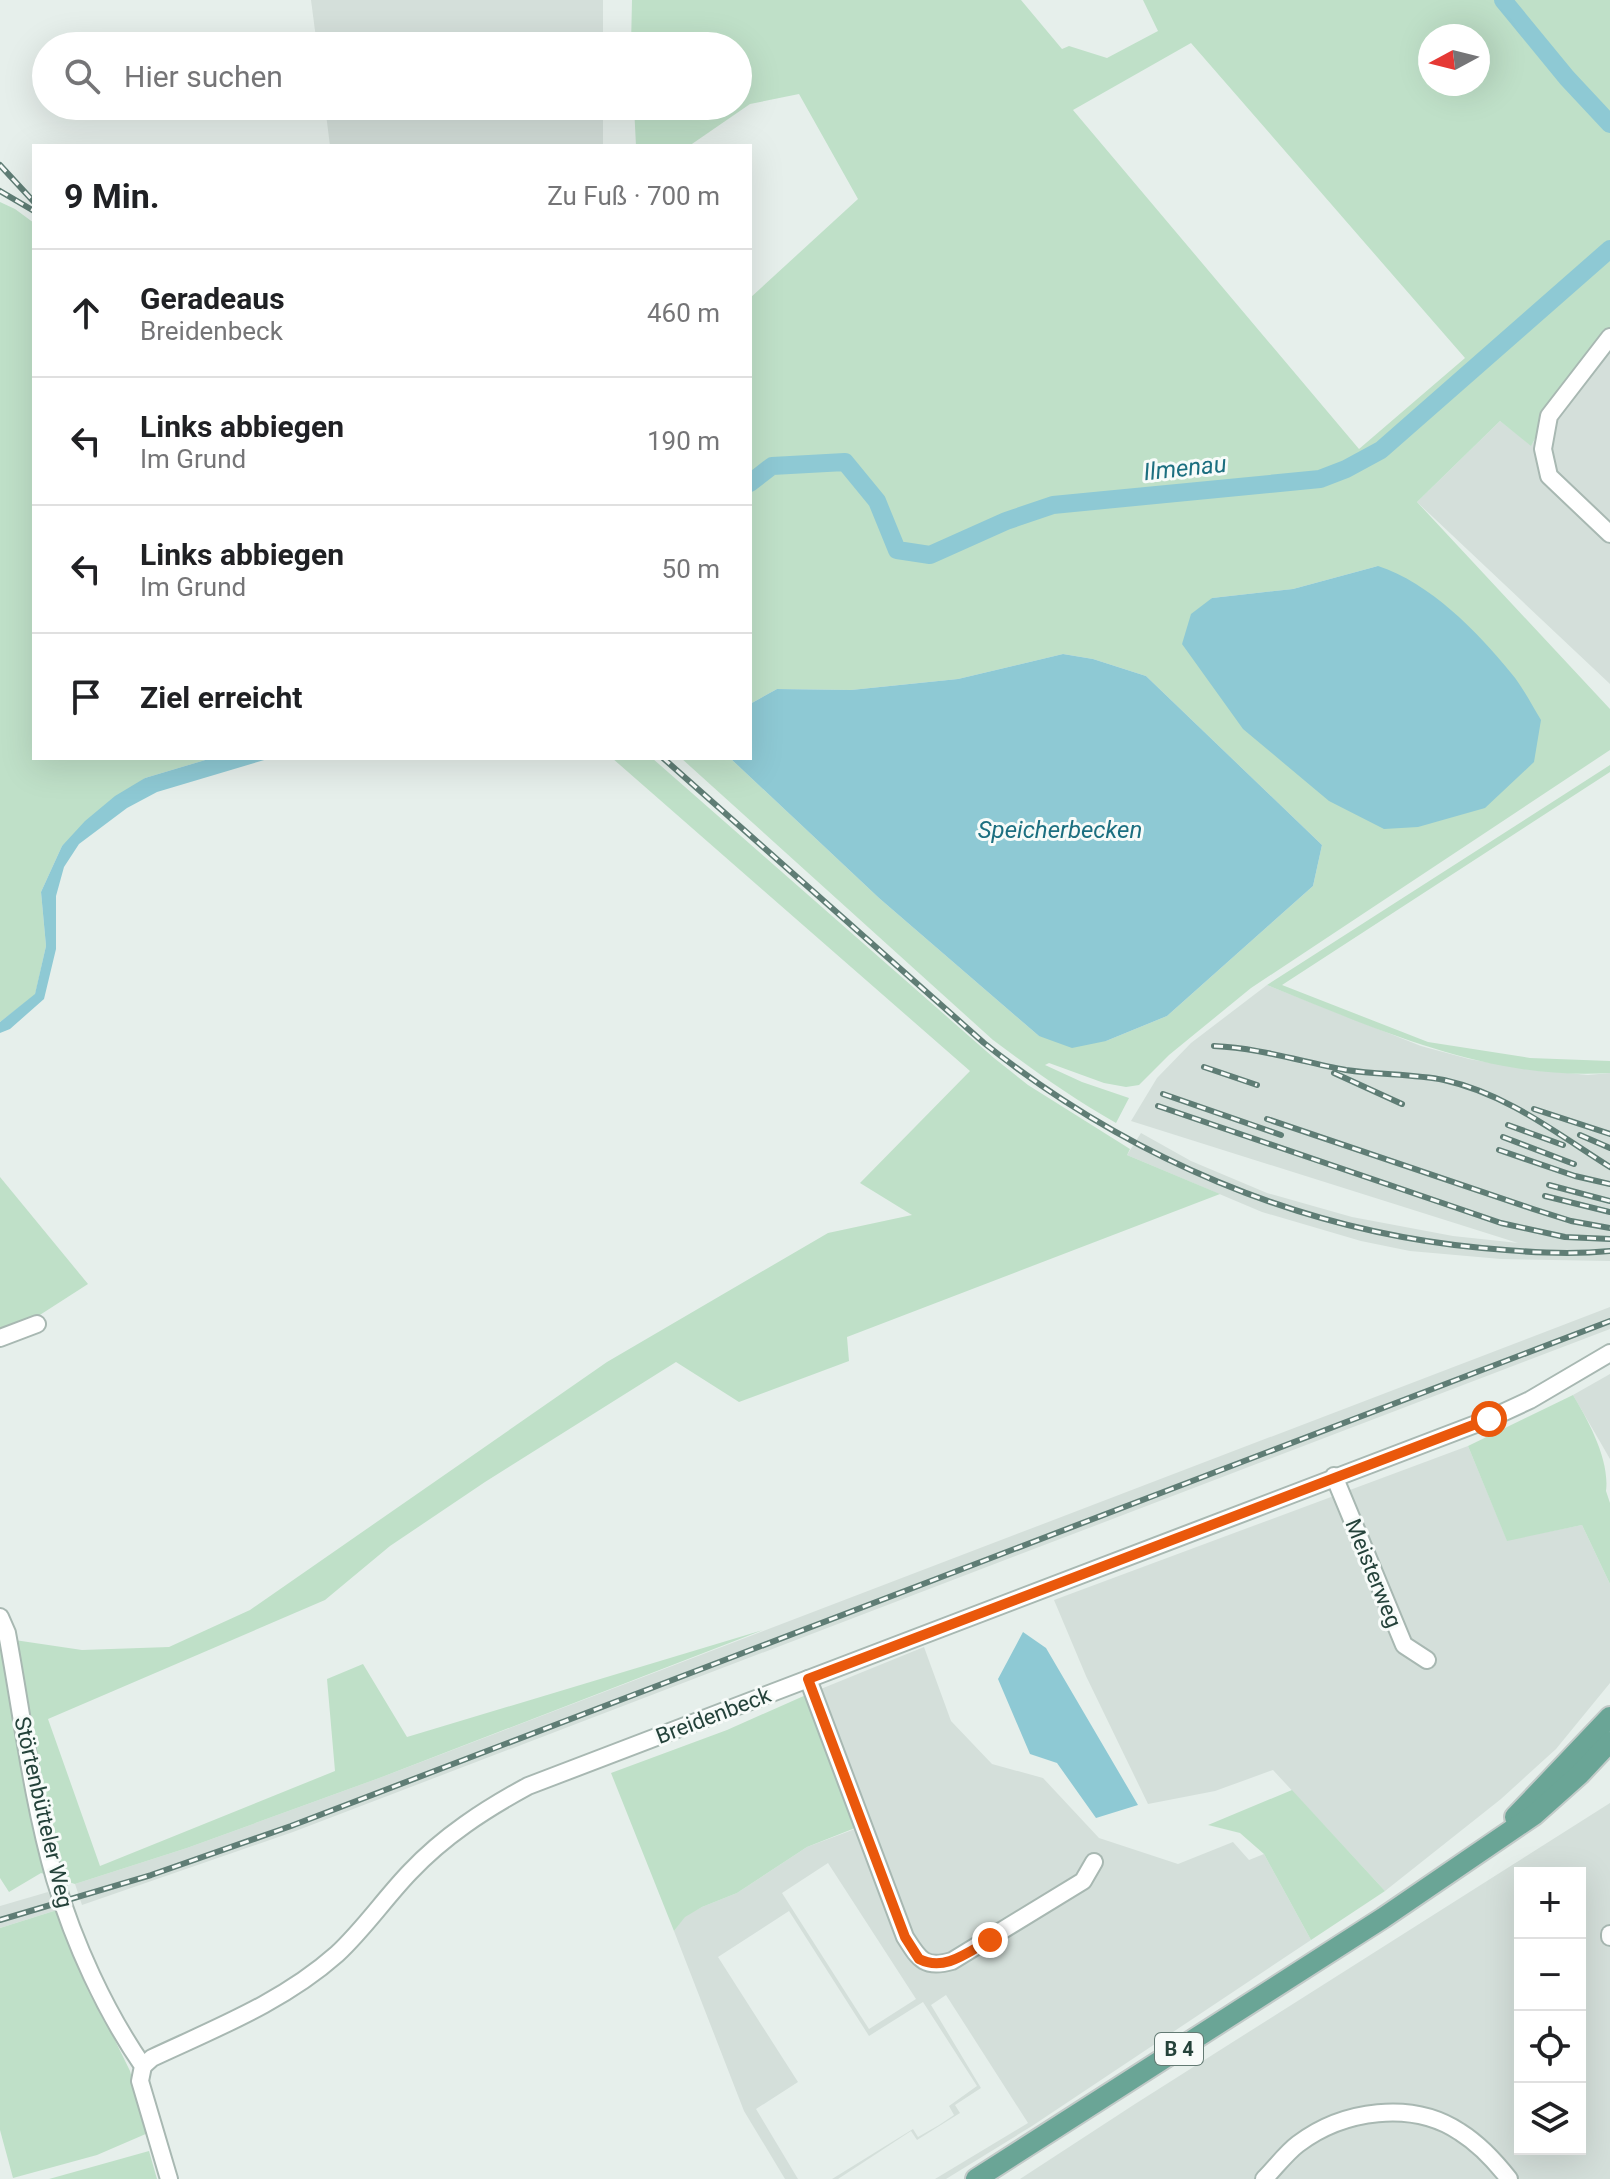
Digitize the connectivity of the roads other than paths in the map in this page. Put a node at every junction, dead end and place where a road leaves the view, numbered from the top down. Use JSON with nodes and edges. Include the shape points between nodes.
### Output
{"nodes":[{"id":1,"x":1610,"y":337,"type":"edge"},
{"id":2,"x":1610,"y":534,"type":"edge"},
{"id":3,"x":37,"y":1324,"type":"dead end"},
{"id":4,"x":0,"y":1338,"type":"edge"},
{"id":5,"x":1610,"y":1353,"type":"edge"},
{"id":6,"x":1334,"y":1476,"type":"junction"},
{"id":7,"x":0,"y":1617,"type":"edge"},
{"id":8,"x":1427,"y":1660,"type":"dead end"},
{"id":9,"x":808,"y":1679,"type":"junction"},
{"id":10,"x":1610,"y":1717,"type":"edge"},
{"id":11,"x":1610,"y":1742,"type":"edge"},
{"id":12,"x":1496,"y":1839,"type":"junction"},
{"id":13,"x":1094,"y":1862,"type":"dead end"},
{"id":14,"x":143,"y":2066,"type":"junction"},
{"id":15,"x":169,"y":2179,"type":"edge"},
{"id":16,"x":976,"y":2179,"type":"edge"},
{"id":17,"x":1264,"y":2179,"type":"edge"},
{"id":18,"x":1509,"y":2179,"type":"edge"}],
"edges":[{"from":1,"to":2,"type":"street","via":[[1549,416],[1543,449],[1549,476]]},
{"from":3,"to":4,"type":"street"},
{"from":5,"to":6,"type":"street","name":"Breidenbeck","via":[[1489,1419]]},
{"from":6,"to":8,"type":"street","name":"Meisterweg","via":[[1404,1645]]},
{"from":6,"to":9,"type":"street","name":"Breidenbeck"},
{"from":7,"to":14,"type":"street","name":"Störtenbütteler Weg","via":[[55,1878],[90,1971]]},
{"from":9,"to":13,"type":"street","via":[[905,1937],[919,1959],[933,1965],[952,1961],[1083,1881]]},
{"from":9,"to":14,"type":"street","name":"Breidenbeck","via":[[528,1786],[497,1803],[442,1841],[338,1953],[292,1988]]},
{"from":10,"to":12,"type":"main road","number":"B 4"},
{"from":11,"to":12,"type":"main road","number":"B 4","via":[[1559,1794]]},
{"from":12,"to":16,"type":"main road","number":"B 4","via":[[1383,1918]]},
{"from":14,"to":15,"type":"street","name":"Störtenbütteler Weg","via":[[140,2081]]},
{"from":17,"to":18,"type":"street","via":[[1298,2144],[1340,2120],[1381,2112],[1423,2115],[1449,2126],[1492,2158]]}]}
